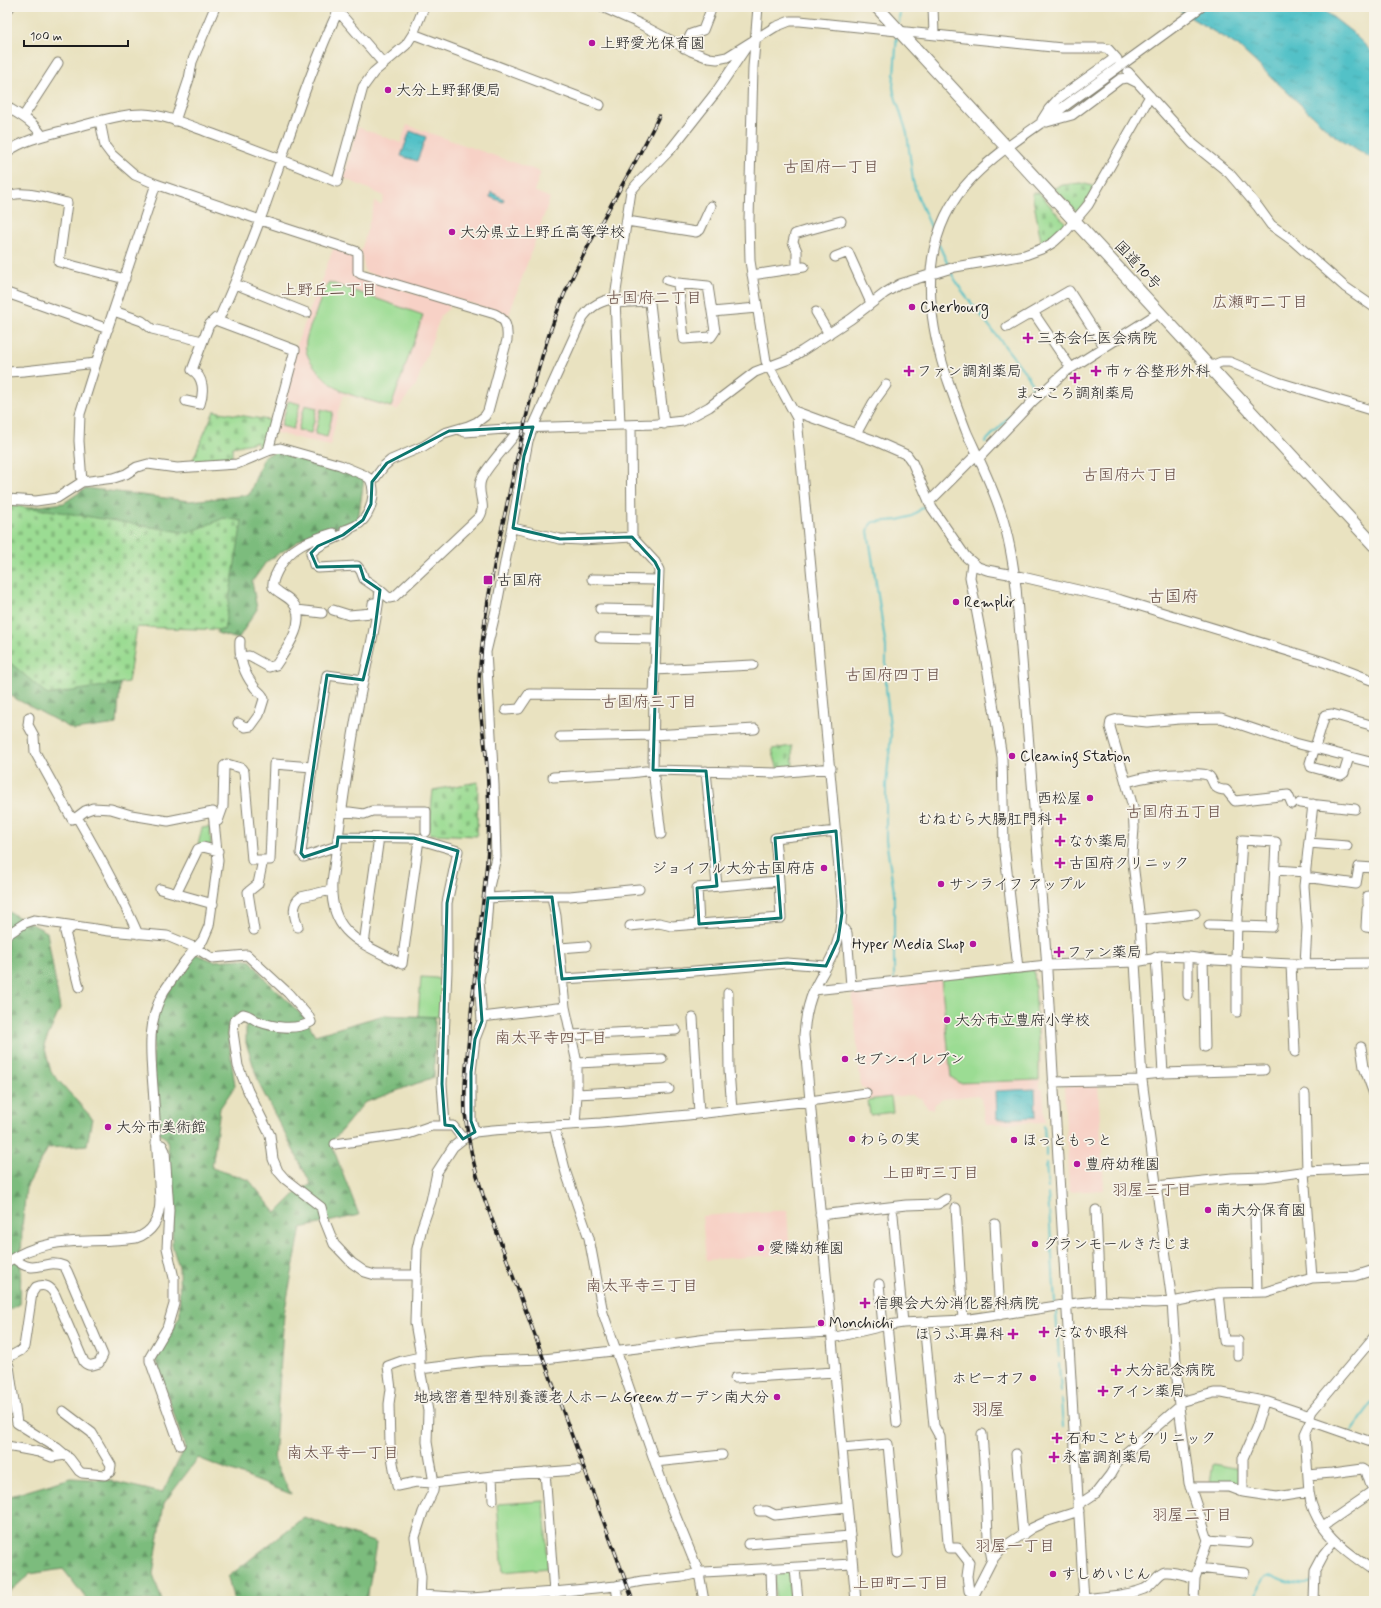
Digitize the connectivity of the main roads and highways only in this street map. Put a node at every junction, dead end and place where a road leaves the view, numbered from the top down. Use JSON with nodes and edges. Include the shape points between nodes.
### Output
{"nodes":[{"id":1,"x":877,"y":7,"type":"edge"},
{"id":2,"x":1374,"y":545,"type":"edge"}],
"edges":[{"from":1,"to":2,"type":"highway","name":"国道10号"}]}
